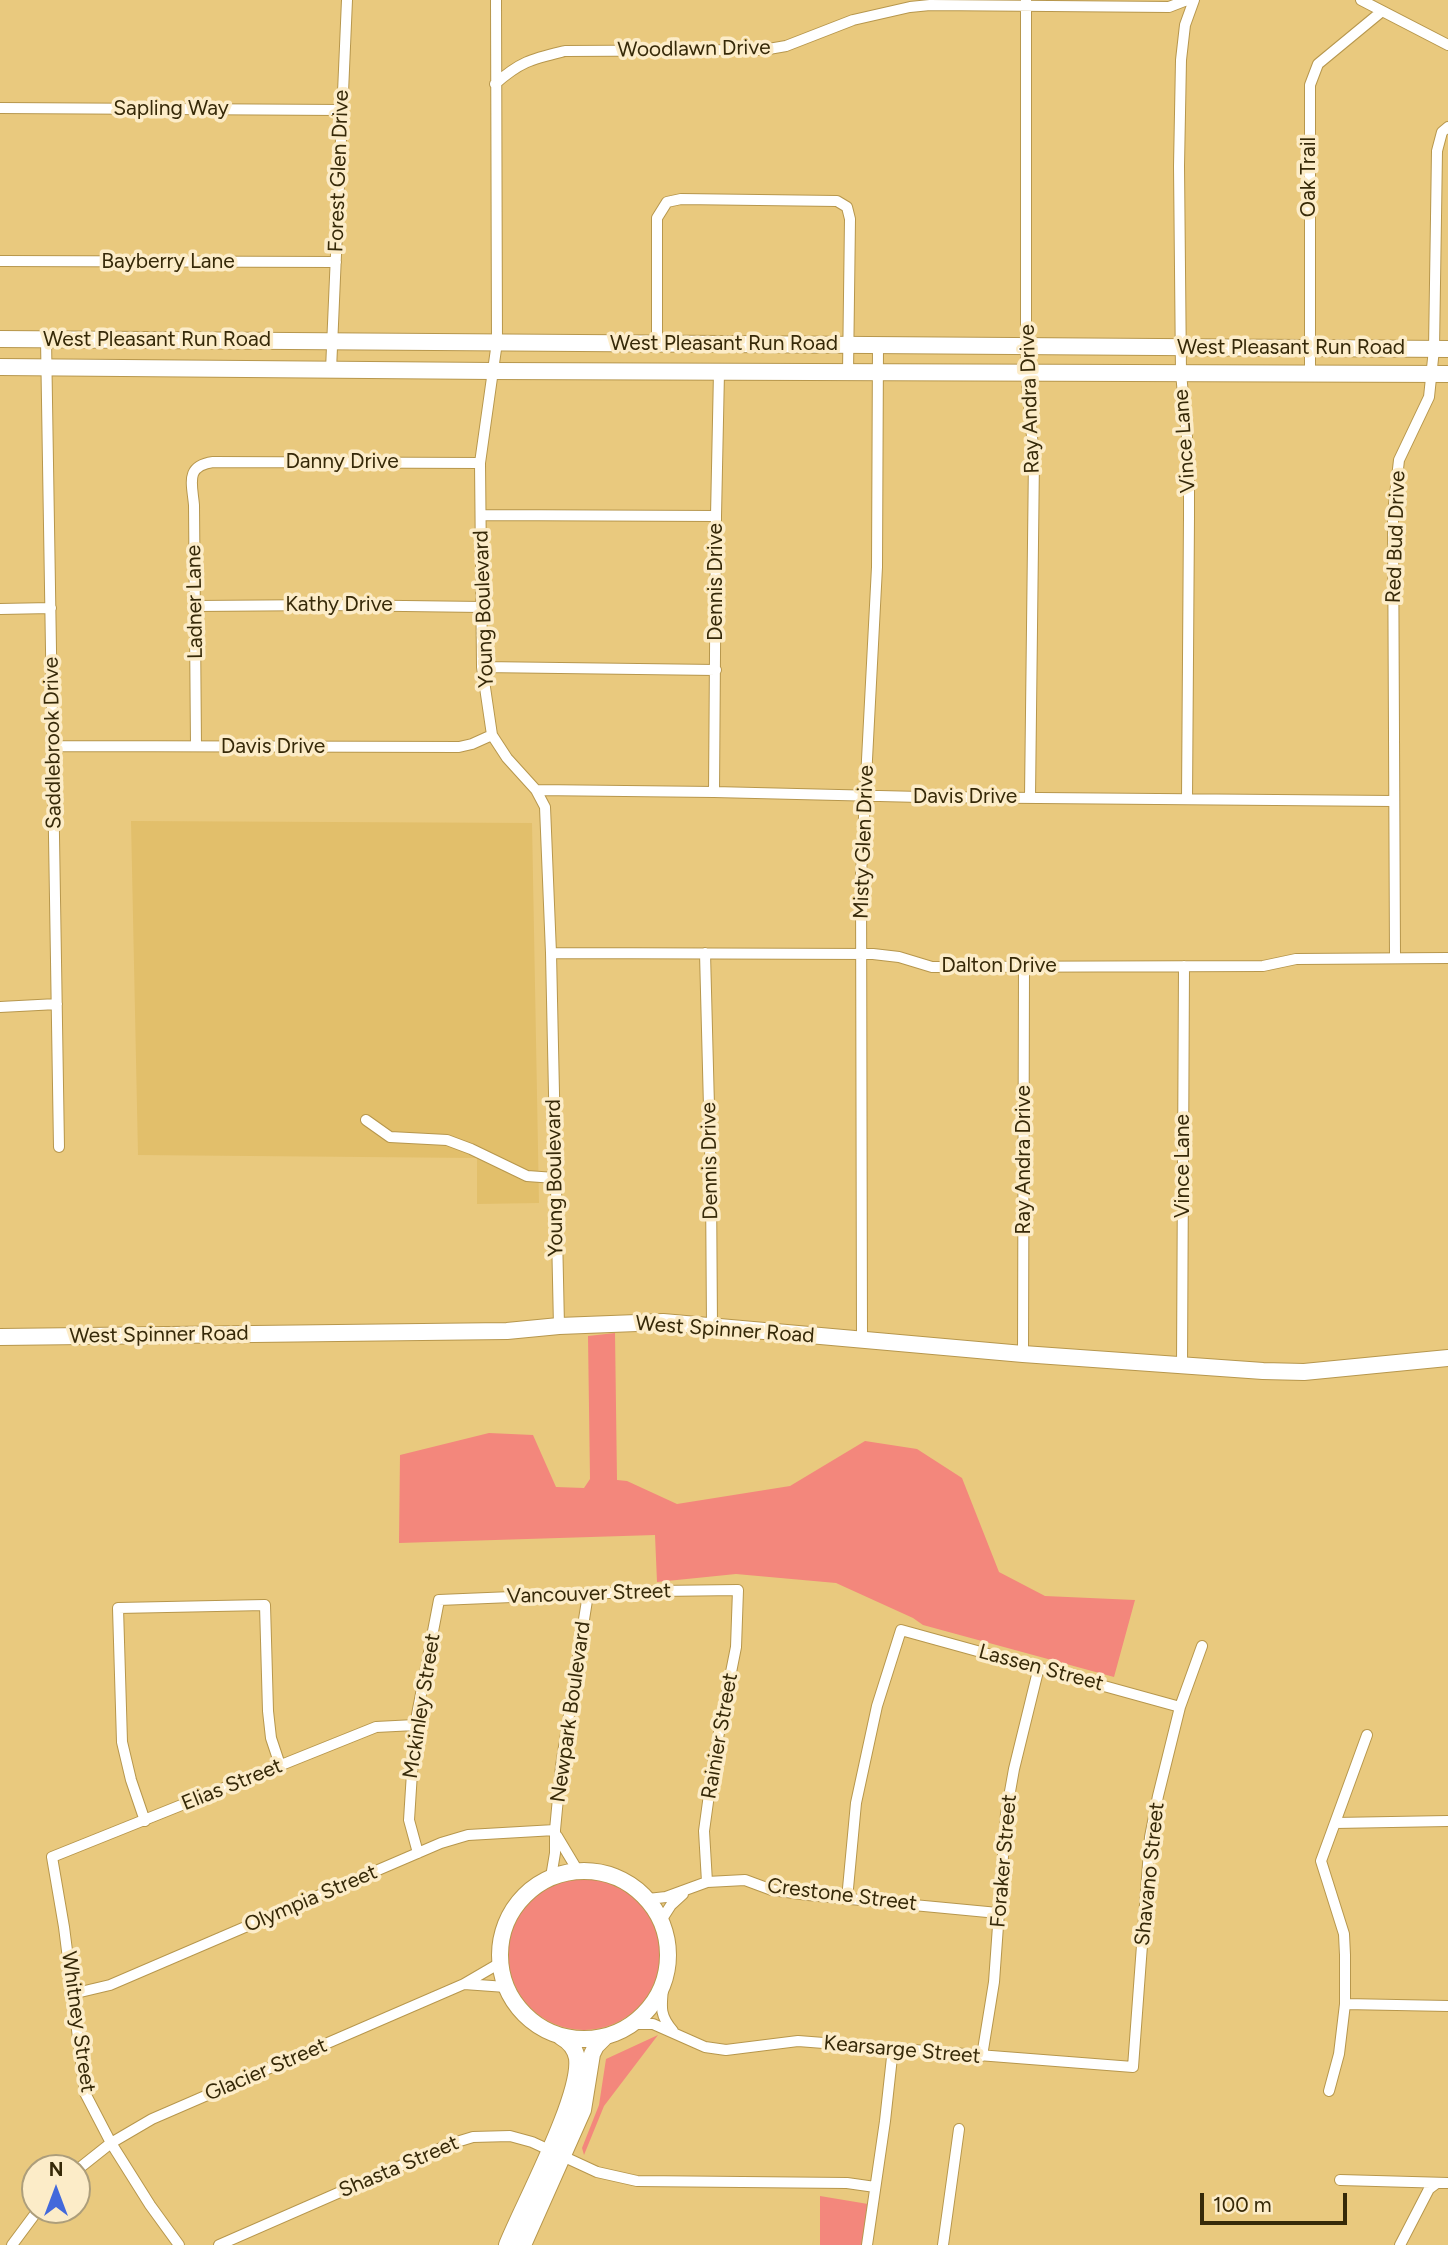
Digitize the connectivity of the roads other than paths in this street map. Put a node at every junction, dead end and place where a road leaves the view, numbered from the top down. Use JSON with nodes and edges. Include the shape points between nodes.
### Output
{"nodes":[{"id":1,"x":346,"y":0,"type":"edge"},
{"id":2,"x":496,"y":0,"type":"edge"},
{"id":3,"x":1187,"y":0,"type":"edge"},
{"id":4,"x":1194,"y":0,"type":"edge"},
{"id":5,"x":1361,"y":0,"type":"edge"},
{"id":6,"x":1026,"y":3,"type":"edge"},
{"id":7,"x":1381,"y":12,"type":"junction"},
{"id":8,"x":1448,"y":45,"type":"edge"},
{"id":9,"x":495,"y":84,"type":"junction"},
{"id":10,"x":0,"y":108,"type":"edge"},
{"id":11,"x":341,"y":110,"type":"junction"},
{"id":12,"x":1448,"y":127,"type":"edge"},
{"id":13,"x":0,"y":261,"type":"edge"},
{"id":14,"x":335,"y":262,"type":"junction"},
{"id":15,"x":0,"y":339,"type":"edge"},
{"id":16,"x":47,"y":339,"type":"junction"},
{"id":17,"x":333,"y":341,"type":"junction"},
{"id":18,"x":497,"y":342,"type":"junction"},
{"id":19,"x":657,"y":343,"type":"junction"},
{"id":20,"x":848,"y":345,"type":"junction"},
{"id":21,"x":878,"y":345,"type":"junction"},
{"id":22,"x":1026,"y":346,"type":"junction"},
{"id":23,"x":1181,"y":347,"type":"junction"},
{"id":24,"x":1310,"y":348,"type":"junction"},
{"id":25,"x":1441,"y":349,"type":"edge"},
{"id":26,"x":0,"y":367,"type":"edge"},
{"id":27,"x":46,"y":367,"type":"junction"},
{"id":28,"x":331,"y":370,"type":"junction"},
{"id":29,"x":492,"y":371,"type":"junction"},
{"id":30,"x":719,"y":372,"type":"junction"},
{"id":31,"x":848,"y":372,"type":"junction"},
{"id":32,"x":878,"y":372,"type":"junction"},
{"id":33,"x":1026,"y":373,"type":"junction"},
{"id":34,"x":1181,"y":373,"type":"junction"},
{"id":35,"x":1310,"y":373,"type":"junction"},
{"id":36,"x":1440,"y":374,"type":"edge"},
{"id":37,"x":203,"y":463,"type":"joint"},
{"id":38,"x":480,"y":463,"type":"junction"},
{"id":39,"x":481,"y":515,"type":"junction"},
{"id":40,"x":716,"y":516,"type":"junction"},
{"id":41,"x":195,"y":606,"type":"junction"},
{"id":42,"x":482,"y":607,"type":"junction"},
{"id":43,"x":51,"y":608,"type":"junction"},
{"id":44,"x":0,"y":609,"type":"edge"},
{"id":45,"x":482,"y":667,"type":"junction"},
{"id":46,"x":716,"y":670,"type":"junction"},
{"id":47,"x":492,"y":735,"type":"junction"},
{"id":48,"x":52,"y":746,"type":"junction"},
{"id":49,"x":196,"y":746,"type":"junction"},
{"id":50,"x":536,"y":790,"type":"junction"},
{"id":51,"x":714,"y":792,"type":"junction"},
{"id":52,"x":865,"y":795,"type":"junction"},
{"id":53,"x":1030,"y":797,"type":"junction"},
{"id":54,"x":1187,"y":799,"type":"junction"},
{"id":55,"x":1393,"y":801,"type":"junction"},
{"id":56,"x":551,"y":953,"type":"junction"},
{"id":57,"x":705,"y":953,"type":"junction"},
{"id":58,"x":862,"y":954,"type":"junction"},
{"id":59,"x":1395,"y":957,"type":"junction"},
{"id":60,"x":1448,"y":958,"type":"edge"},
{"id":61,"x":1024,"y":966,"type":"junction"},
{"id":62,"x":1184,"y":966,"type":"junction"},
{"id":63,"x":57,"y":1004,"type":"junction"},
{"id":64,"x":0,"y":1007,"type":"edge"},
{"id":65,"x":366,"y":1120,"type":"dead end"},
{"id":66,"x":59,"y":1147,"type":"dead end"},
{"id":67,"x":555,"y":1178,"type":"junction"},
{"id":68,"x":559,"y":1326,"type":"junction"},
{"id":69,"x":712,"y":1326,"type":"junction"},
{"id":70,"x":0,"y":1337,"type":"edge"},
{"id":71,"x":862,"y":1340,"type":"junction"},
{"id":72,"x":1023,"y":1354,"type":"junction"},
{"id":73,"x":1448,"y":1357,"type":"edge"},
{"id":74,"x":1182,"y":1366,"type":"junction"},
{"id":75,"x":738,"y":1590,"type":"joint"},
{"id":76,"x":588,"y":1594,"type":"junction"},
{"id":77,"x":439,"y":1600,"type":"joint"},
{"id":78,"x":1202,"y":1646,"type":"dead end"},
{"id":79,"x":1039,"y":1667,"type":"junction"},
{"id":80,"x":1180,"y":1707,"type":"junction"},
{"id":81,"x":415,"y":1725,"type":"junction"},
{"id":82,"x":1367,"y":1735,"type":"dead end"},
{"id":83,"x":281,"y":1765,"type":"junction"},
{"id":84,"x":145,"y":1821,"type":"junction"},
{"id":85,"x":1448,"y":1821,"type":"edge"},
{"id":86,"x":1335,"y":1823,"type":"junction"},
{"id":87,"x":555,"y":1830,"type":"junction"},
{"id":88,"x":418,"y":1853,"type":"junction"},
{"id":89,"x":52,"y":1857,"type":"joint"},
{"id":90,"x":578,"y":1871,"type":"junction"},
{"id":91,"x":551,"y":1877,"type":"junction"},
{"id":92,"x":707,"y":1882,"type":"junction"},
{"id":93,"x":688,"y":1890,"type":"junction"},
{"id":94,"x":648,"y":1899,"type":"junction"},
{"id":95,"x":847,"y":1899,"type":"junction"},
{"id":96,"x":998,"y":1913,"type":"junction"},
{"id":97,"x":662,"y":1919,"type":"junction"},
{"id":98,"x":500,"y":1963,"type":"junction"},
{"id":99,"x":464,"y":1984,"type":"junction"},
{"id":100,"x":506,"y":1987,"type":"junction"},
{"id":101,"x":663,"y":1989,"type":"junction"},
{"id":102,"x":72,"y":1994,"type":"junction"},
{"id":103,"x":1345,"y":2004,"type":"junction"},
{"id":104,"x":1448,"y":2006,"type":"edge"},
{"id":105,"x":634,"y":2024,"type":"junction"},
{"id":106,"x":675,"y":2033,"type":"junction"},
{"id":107,"x":559,"y":2036,"type":"junction"},
{"id":108,"x":606,"y":2037,"type":"junction"},
{"id":109,"x":893,"y":2048,"type":"junction"},
{"id":110,"x":982,"y":2056,"type":"junction"},
{"id":111,"x":1133,"y":2067,"type":"joint"},
{"id":112,"x":1329,"y":2091,"type":"dead end"},
{"id":113,"x":959,"y":2129,"type":"dead end"},
{"id":114,"x":111,"y":2143,"type":"junction"},
{"id":115,"x":556,"y":2153,"type":"junction"},
{"id":116,"x":91,"y":2159,"type":"edge"},
{"id":117,"x":1340,"y":2180,"type":"dead end"},
{"id":118,"x":1443,"y":2183,"type":"edge"},
{"id":119,"x":875,"y":2187,"type":"junction"},
{"id":120,"x":535,"y":2198,"type":"junction"},
{"id":121,"x":28,"y":2224,"type":"edge"},
{"id":122,"x":12,"y":2245,"type":"edge"},
{"id":123,"x":179,"y":2245,"type":"edge"},
{"id":124,"x":219,"y":2245,"type":"edge"},
{"id":125,"x":507,"y":2245,"type":"edge"},
{"id":126,"x":523,"y":2245,"type":"edge"},
{"id":127,"x":867,"y":2245,"type":"edge"},
{"id":128,"x":943,"y":2245,"type":"edge"},
{"id":129,"x":1400,"y":2245,"type":"edge"}],
"edges":[{"from":1,"to":11,"type":"street","name":"Forest Glen Drive"},
{"from":2,"to":9,"type":"street","name":"Young Boulevard"},
{"from":3,"to":6,"type":"street","name":"Woodlawn Drive","via":[[1169,7]]},
{"from":4,"to":23,"type":"street","name":"Vince Lane","via":[[1185,25],[1181,60]]},
{"from":5,"to":7,"type":"street"},
{"from":6,"to":9,"type":"street","name":"Woodlawn Drive","via":[[911,7],[853,20],[763,50],[565,51],[514,66]]},
{"from":6,"to":22,"type":"street","name":"Ray Andra Drive"},
{"from":7,"to":8,"type":"street"},
{"from":7,"to":24,"type":"street","name":"Oak Trail","via":[[1318,64],[1310,85]]},
{"from":9,"to":18,"type":"street","name":"Young Boulevard"},
{"from":10,"to":11,"type":"street","name":"Sapling Way"},
{"from":11,"to":14,"type":"street","name":"Forest Glen Drive"},
{"from":12,"to":25,"type":"street","name":"Red Bud Drive","via":[[1437,151]]},
{"from":13,"to":14,"type":"street","name":"Bayberry Lane"},
{"from":14,"to":17,"type":"street","name":"Forest Glen Drive"},
{"from":15,"to":16,"type":"main road","name":"West Pleasant Run Road"},
{"from":16,"to":17,"type":"main road","name":"West Pleasant Run Road"},
{"from":16,"to":27,"type":"street","name":"Saddlebrook Drive"},
{"from":17,"to":18,"type":"main road","name":"West Pleasant Run Road"},
{"from":17,"to":28,"type":"street","name":"Forest Glen Drive"},
{"from":18,"to":19,"type":"main road","name":"West Pleasant Run Road"},
{"from":18,"to":29,"type":"street","name":"Young Boulevard"},
{"from":19,"to":20,"type":"main road","name":"West Pleasant Run Road"},
{"from":19,"to":20,"type":"street","via":[[657,218],[667,202],[681,199],[837,201],[848,207]]},
{"from":20,"to":21,"type":"main road","name":"West Pleasant Run Road"},
{"from":20,"to":31,"type":"street"},
{"from":21,"to":22,"type":"main road","name":"West Pleasant Run Road"},
{"from":21,"to":32,"type":"street","name":"Misty Glen Drive"},
{"from":22,"to":23,"type":"main road","name":"West Pleasant Run Road"},
{"from":22,"to":33,"type":"street","name":"Ray Andra Drive"},
{"from":23,"to":24,"type":"main road","name":"West Pleasant Run Road"},
{"from":23,"to":34,"type":"street","name":"Vince Lane"},
{"from":24,"to":25,"type":"main road","name":"West Pleasant Run Road"},
{"from":24,"to":35,"type":"street","name":"Oak Trail"},
{"from":25,"to":36,"type":"street","name":"Red Bud Drive"},
{"from":26,"to":27,"type":"main road","name":"West Pleasant Run Road"},
{"from":27,"to":28,"type":"main road","name":"West Pleasant Run Road"},
{"from":27,"to":43,"type":"street","name":"Saddlebrook Drive"},
{"from":28,"to":29,"type":"main road","name":"West Pleasant Run Road"},
{"from":29,"to":30,"type":"main road","name":"West Pleasant Run Road"},
{"from":29,"to":38,"type":"street","name":"Young Boulevard"},
{"from":30,"to":31,"type":"main road","name":"West Pleasant Run Road"},
{"from":30,"to":40,"type":"street","name":"Dennis Drive"},
{"from":31,"to":32,"type":"main road","name":"West Pleasant Run Road"},
{"from":32,"to":33,"type":"main road","name":"West Pleasant Run Road"},
{"from":32,"to":52,"type":"street","name":"Misty Glen Drive","via":[[877,566]]},
{"from":33,"to":34,"type":"main road","name":"West Pleasant Run Road"},
{"from":33,"to":53,"type":"street","name":"Ray Andra Drive","via":[[1034,458]]},
{"from":34,"to":35,"type":"main road","name":"West Pleasant Run Road"},
{"from":34,"to":54,"type":"street","name":"Vince Lane","via":[[1189,471]]},
{"from":35,"to":36,"type":"main road","name":"West Pleasant Run Road"},
{"from":36,"to":55,"type":"street","name":"Red Bud Drive","via":[[1399,460],[1393,513]]},
{"from":37,"to":38,"type":"street","name":"Danny Drive"},
{"from":37,"to":41,"type":"street","name":"Ladner Lane","via":[[191,477]]},
{"from":38,"to":39,"type":"street","name":"Young Boulevard"},
{"from":39,"to":40,"type":"street"},
{"from":39,"to":42,"type":"street","name":"Young Boulevard"},
{"from":40,"to":46,"type":"street","name":"Dennis Drive"},
{"from":41,"to":42,"type":"street","name":"Kathy Drive"},
{"from":41,"to":49,"type":"street","name":"Ladner Lane"},
{"from":42,"to":45,"type":"street","name":"Young Boulevard"},
{"from":43,"to":44,"type":"street"},
{"from":43,"to":48,"type":"street","name":"Saddlebrook Drive"},
{"from":45,"to":46,"type":"street"},
{"from":45,"to":47,"type":"street","name":"Young Boulevard"},
{"from":46,"to":51,"type":"street","name":"Dennis Drive"},
{"from":47,"to":49,"type":"street","name":"Davis Drive","via":[[459,747]]},
{"from":47,"to":50,"type":"street","name":"Young Boulevard"},
{"from":48,"to":49,"type":"street","name":"Davis Drive"},
{"from":48,"to":63,"type":"street","name":"Saddlebrook Drive"},
{"from":50,"to":51,"type":"street","name":"Davis Drive"},
{"from":50,"to":56,"type":"street","name":"Young Boulevard","via":[[545,807]]},
{"from":51,"to":52,"type":"street","name":"Davis Drive"},
{"from":52,"to":53,"type":"street","name":"Davis Drive"},
{"from":52,"to":58,"type":"street","name":"Misty Glen Drive"},
{"from":53,"to":54,"type":"street","name":"Davis Drive"},
{"from":54,"to":55,"type":"street","name":"Davis Drive"},
{"from":55,"to":59,"type":"street","name":"Red Bud Drive"},
{"from":56,"to":57,"type":"street","name":"Dalton Drive"},
{"from":56,"to":67,"type":"street","name":"Young Boulevard"},
{"from":57,"to":58,"type":"street","name":"Dalton Drive"},
{"from":57,"to":69,"type":"street","name":"Dennis Drive"},
{"from":58,"to":61,"type":"street","name":"Dalton Drive","via":[[899,957],[932,967]]},
{"from":58,"to":71,"type":"street","name":"Misty Glen Drive"},
{"from":59,"to":60,"type":"street","name":"Dalton Drive"},
{"from":59,"to":62,"type":"street","name":"Dalton Drive"},
{"from":61,"to":62,"type":"street","name":"Dalton Drive"},
{"from":61,"to":72,"type":"street","name":"Ray Andra Drive"},
{"from":62,"to":74,"type":"street","name":"Vince Lane"},
{"from":63,"to":64,"type":"street"},
{"from":63,"to":66,"type":"street","name":"Saddlebrook Drive"},
{"from":65,"to":67,"type":"street","via":[[390,1137],[447,1140],[527,1175]]},
{"from":67,"to":68,"type":"street","name":"Young Boulevard"},
{"from":68,"to":69,"type":"main road","name":"West Spinner Road","via":[[663,1322]]},
{"from":68,"to":70,"type":"main road","name":"West Spinner Road","via":[[507,1331]]},
{"from":69,"to":71,"type":"main road","name":"West Spinner Road"},
{"from":71,"to":72,"type":"main road","name":"West Spinner Road"},
{"from":72,"to":74,"type":"main road","name":"West Spinner Road"},
{"from":73,"to":74,"type":"main road","name":"West Spinner Road","via":[[1304,1372]]},
{"from":75,"to":76,"type":"street","name":"Vancouver Street"},
{"from":75,"to":92,"type":"street","name":"Rainier Street","via":[[736,1647],[704,1832]]},
{"from":76,"to":77,"type":"street","name":"Vancouver Street"},
{"from":76,"to":87,"type":"street","name":"Newpark Boulevard"},
{"from":77,"to":81,"type":"street","name":"Mckinley Street"},
{"from":78,"to":80,"type":"street","name":"Shavano Street"},
{"from":79,"to":80,"type":"street","name":"Lassen Street"},
{"from":79,"to":95,"type":"street","name":"Lassen Street","via":[[901,1630],[877,1706],[856,1803]]},
{"from":79,"to":96,"type":"street","name":"Foraker Street","via":[[1006,1814]]},
{"from":80,"to":111,"type":"street","name":"Shavano Street","via":[[1150,1837]]},
{"from":81,"to":83,"type":"street","name":"Elias Street","via":[[376,1727]]},
{"from":81,"to":88,"type":"street","name":"Mckinley Street","via":[[409,1820]]},
{"from":82,"to":86,"type":"street"},
{"from":83,"to":84,"type":"street","name":"Elias Street"},
{"from":83,"to":84,"type":"street","via":[[268,1712],[265,1605],[118,1608],[122,1742]]},
{"from":84,"to":89,"type":"street","name":"Elias Street"},
{"from":85,"to":86,"type":"street"},
{"from":86,"to":103,"type":"street","via":[[1321,1861],[1344,1934]]},
{"from":87,"to":88,"type":"street","name":"Olympia Street","via":[[468,1835]]},
{"from":87,"to":90,"type":"street","name":"Newpark Boulevard"},
{"from":87,"to":91,"type":"street","name":"Newpark Boulevard"},
{"from":88,"to":102,"type":"street","name":"Olympia Street","via":[[110,1985]]},
{"from":89,"to":102,"type":"street","name":"Whitney Street"},
{"from":90,"to":91,"type":"main road"},
{"from":90,"to":94,"type":"main road","via":[[616,1877]]},
{"from":91,"to":98,"type":"main road","via":[[517,1903],[500,1942]]},
{"from":92,"to":93,"type":"street","name":"Crestone Street"},
{"from":92,"to":95,"type":"street","name":"Crestone Street","via":[[746,1880],[772,1890]]},
{"from":93,"to":94,"type":"street","name":"Crestone Street"},
{"from":93,"to":97,"type":"street","name":"Crestone Street"},
{"from":94,"to":97,"type":"main road"},
{"from":95,"to":96,"type":"street","name":"Crestone Street"},
{"from":96,"to":110,"type":"street","name":"Foraker Street","via":[[994,1982]]},
{"from":97,"to":101,"type":"main road","via":[[669,1942]]},
{"from":98,"to":99,"type":"street","name":"Glacier Street"},
{"from":98,"to":100,"type":"main road"},
{"from":99,"to":100,"type":"street","name":"Glacier Street"},
{"from":99,"to":114,"type":"street","name":"Glacier Street","via":[[152,2119]]},
{"from":100,"to":107,"type":"main road","via":[[527,2017]]},
{"from":101,"to":105,"type":"main road"},
{"from":101,"to":106,"type":"street","via":[[664,2021]]},
{"from":102,"to":114,"type":"street","name":"Whitney Street","via":[[85,2093]]},
{"from":103,"to":104,"type":"street"},
{"from":103,"to":112,"type":"street"},
{"from":105,"to":106,"type":"street","name":"Kearsarge Street","via":[[653,2024]]},
{"from":105,"to":108,"type":"main road"},
{"from":106,"to":109,"type":"street","name":"Kearsarge Street","via":[[705,2047],[726,2050],[798,2041]]},
{"from":107,"to":108,"type":"main road"},
{"from":107,"to":115,"type":"main road","via":[[573,2047],[577,2065]]},
{"from":108,"to":115,"type":"main road","via":[[592,2054],[583,2110]]},
{"from":109,"to":110,"type":"street","name":"Kearsarge Street"},
{"from":109,"to":119,"type":"street"},
{"from":110,"to":111,"type":"street","name":"Kearsarge Street"},
{"from":113,"to":128,"type":"street"},
{"from":114,"to":116,"type":"street","name":"Glacier Street"},
{"from":114,"to":123,"type":"street","name":"Whitney Street"},
{"from":115,"to":119,"type":"street","name":"Shasta Street","via":[[597,2172],[637,2181]]},
{"from":115,"to":120,"type":"main road"},
{"from":115,"to":124,"type":"street","name":"Shasta Street","via":[[510,2136],[473,2137]]},
{"from":117,"to":118,"type":"street"},
{"from":118,"to":129,"type":"street","via":[[1429,2189]]},
{"from":119,"to":127,"type":"street"},
{"from":120,"to":125,"type":"main road"},
{"from":120,"to":126,"type":"main road"},
{"from":121,"to":122,"type":"street"}]}
